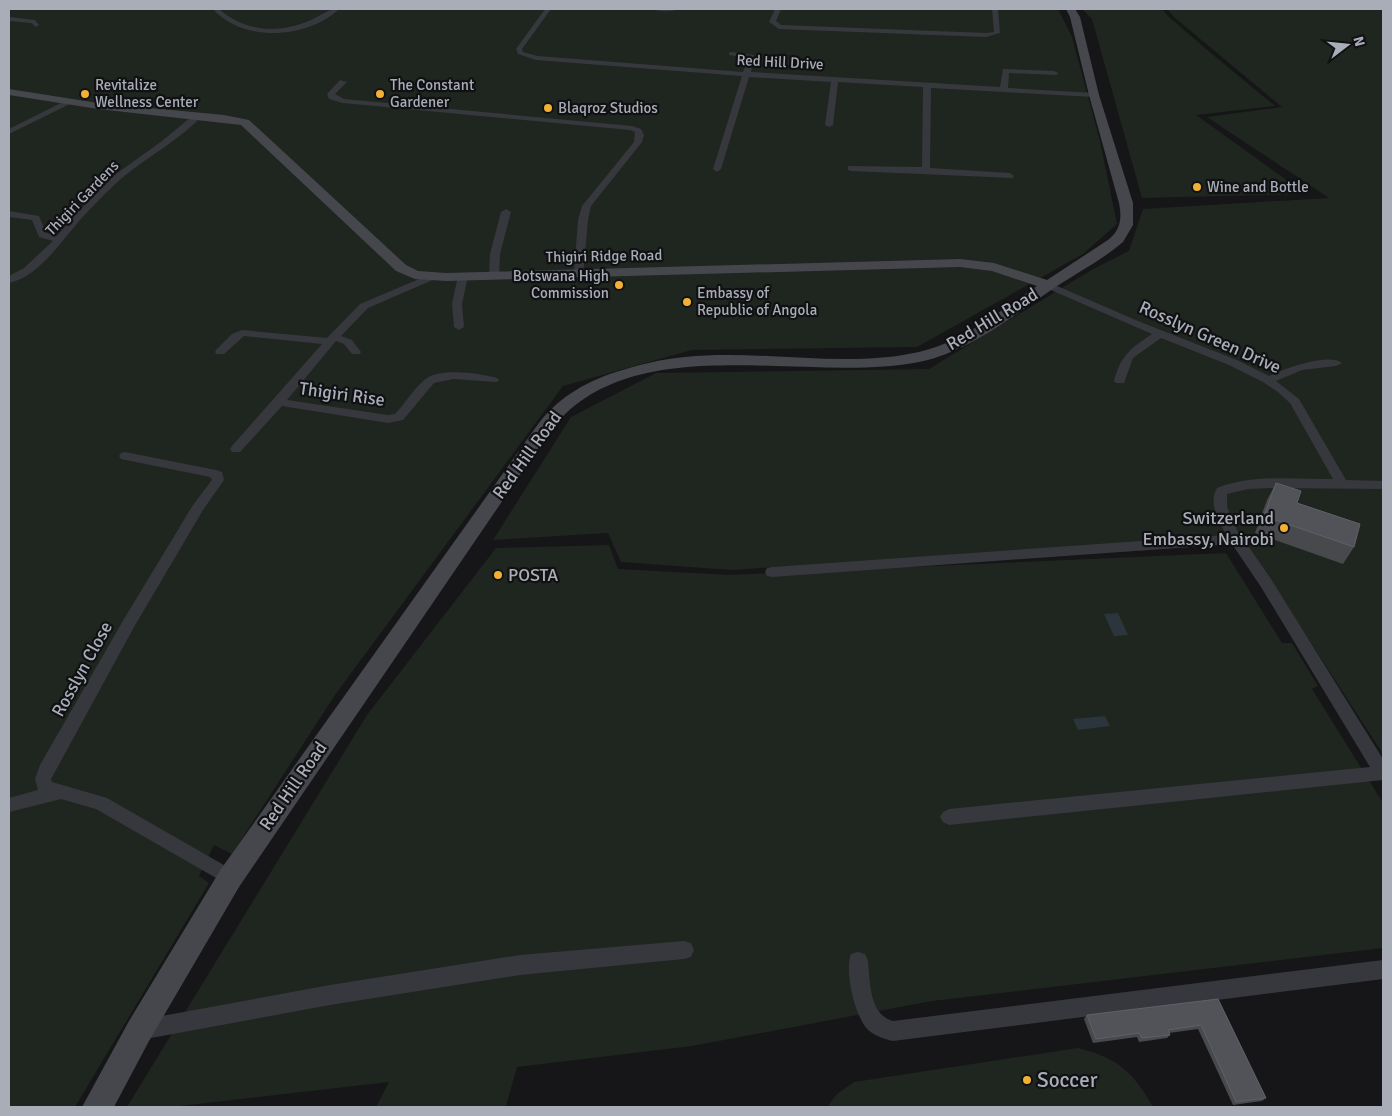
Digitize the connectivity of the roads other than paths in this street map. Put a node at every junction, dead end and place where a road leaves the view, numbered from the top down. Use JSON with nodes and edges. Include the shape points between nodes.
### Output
{"nodes":[{"id":1,"x":216,"y":9,"type":"edge"},
{"id":2,"x":336,"y":9,"type":"edge"},
{"id":3,"x":548,"y":9,"type":"edge"},
{"id":4,"x":656,"y":9,"type":"edge"},
{"id":5,"x":675,"y":9,"type":"edge"},
{"id":6,"x":778,"y":9,"type":"edge"},
{"id":7,"x":995,"y":9,"type":"edge"},
{"id":8,"x":1071,"y":9,"type":"edge"},
{"id":9,"x":9,"y":19,"type":"edge"},
{"id":10,"x":36,"y":25,"type":"dead end"},
{"id":11,"x":731,"y":54,"type":"dead end"},
{"id":12,"x":1054,"y":73,"type":"dead end"},
{"id":13,"x":746,"y":74,"type":"junction"},
{"id":14,"x":835,"y":79,"type":"junction"},
{"id":15,"x":343,"y":82,"type":"dead end"},
{"id":16,"x":927,"y":85,"type":"junction"},
{"id":17,"x":1004,"y":89,"type":"junction"},
{"id":18,"x":9,"y":92,"type":"edge"},
{"id":19,"x":1094,"y":95,"type":"junction"},
{"id":20,"x":70,"y":102,"type":"junction"},
{"id":21,"x":199,"y":115,"type":"junction"},
{"id":22,"x":829,"y":124,"type":"dead end"},
{"id":23,"x":9,"y":132,"type":"edge"},
{"id":24,"x":851,"y":168,"type":"dead end"},
{"id":25,"x":717,"y":169,"type":"dead end"},
{"id":26,"x":926,"y":170,"type":"junction"},
{"id":27,"x":1010,"y":176,"type":"dead end"},
{"id":28,"x":506,"y":212,"type":"dead end"},
{"id":29,"x":9,"y":214,"type":"edge"},
{"id":30,"x":59,"y":240,"type":"junction"},
{"id":31,"x":579,"y":273,"type":"junction"},
{"id":32,"x":494,"y":275,"type":"junction"},
{"id":33,"x":463,"y":276,"type":"junction"},
{"id":34,"x":431,"y":277,"type":"junction"},
{"id":35,"x":9,"y":280,"type":"edge"},
{"id":36,"x":1048,"y":285,"type":"junction"},
{"id":37,"x":459,"y":327,"type":"dead end"},
{"id":38,"x":1160,"y":334,"type":"junction"},
{"id":39,"x":332,"y":340,"type":"junction"},
{"id":40,"x":220,"y":352,"type":"dead end"},
{"id":41,"x":356,"y":352,"type":"dead end"},
{"id":42,"x":1336,"y":363,"type":"dead end"},
{"id":43,"x":494,"y":380,"type":"dead end"},
{"id":44,"x":1269,"y":380,"type":"junction"},
{"id":45,"x":1120,"y":381,"type":"dead end"},
{"id":46,"x":279,"y":402,"type":"junction"},
{"id":47,"x":236,"y":449,"type":"dead end"},
{"id":48,"x":125,"y":456,"type":"dead end"},
{"id":49,"x":1342,"y":484,"type":"junction"},
{"id":50,"x":1383,"y":484,"type":"edge"},
{"id":51,"x":1237,"y":538,"type":"junction"},
{"id":52,"x":772,"y":572,"type":"dead end"},
{"id":53,"x":1383,"y":773,"type":"edge"},
{"id":54,"x":61,"y":792,"type":"junction"},
{"id":55,"x":9,"y":805,"type":"edge"},
{"id":56,"x":949,"y":817,"type":"dead end"},
{"id":57,"x":230,"y":878,"type":"junction"},
{"id":58,"x":684,"y":950,"type":"dead end"},
{"id":59,"x":858,"y":961,"type":"dead end"},
{"id":60,"x":1383,"y":970,"type":"edge"},
{"id":61,"x":139,"y":1030,"type":"junction"},
{"id":62,"x":97,"y":1107,"type":"edge"}],
"edges":[{"from":1,"to":2,"type":"street","via":[[226,20],[237,25],[264,30],[306,26]]},
{"from":3,"to":13,"type":"street","name":"Red Hill Drive","via":[[518,49],[520,53],[551,60]]},
{"from":4,"to":5,"type":"street"},
{"from":6,"to":7,"type":"street","via":[[772,22],[779,27],[986,35],[997,33]]},
{"from":8,"to":19,"type":"main road","name":"Red Hill Road","via":[[1076,17]]},
{"from":9,"to":10,"type":"street","via":[[33,21]]},
{"from":11,"to":13,"type":"street","via":[[752,56]]},
{"from":12,"to":17,"type":"street","via":[[1006,71]]},
{"from":13,"to":14,"type":"street","name":"Red Hill Drive"},
{"from":13,"to":25,"type":"street"},
{"from":14,"to":16,"type":"street","name":"Red Hill Drive"},
{"from":14,"to":22,"type":"street"},
{"from":15,"to":31,"type":"street","via":[[331,94],[343,101],[638,131],[638,142],[587,206]]},
{"from":16,"to":17,"type":"street","name":"Red Hill Drive"},
{"from":16,"to":26,"type":"street"},
{"from":17,"to":19,"type":"street","name":"Red Hill Drive"},
{"from":18,"to":20,"type":"main road","name":"Thigiri Ridge Road"},
{"from":19,"to":36,"type":"main road","name":"Red Hill Road","via":[[1112,150],[1126,225],[1113,243]]},
{"from":20,"to":21,"type":"main road","name":"Thigiri Ridge Road"},
{"from":20,"to":23,"type":"street"},
{"from":21,"to":30,"type":"street","name":"Thigiri Gardens","via":[[118,176]]},
{"from":21,"to":34,"type":"main road","name":"Thigiri Ridge Road","via":[[240,120],[250,126],[401,268]]},
{"from":24,"to":26,"type":"street"},
{"from":26,"to":27,"type":"street"},
{"from":28,"to":32,"type":"street","via":[[495,254]]},
{"from":29,"to":30,"type":"street","via":[[36,218],[42,235]]},
{"from":30,"to":35,"type":"street","name":"Thigiri Gardens","via":[[34,264]]},
{"from":31,"to":32,"type":"main road","name":"Thigiri Ridge Road"},
{"from":31,"to":36,"type":"main road","name":"Thigiri Ridge Road","via":[[970,263],[997,267]]},
{"from":32,"to":33,"type":"main road","name":"Thigiri Ridge Road"},
{"from":33,"to":34,"type":"main road","name":"Thigiri Ridge Road"},
{"from":33,"to":37,"type":"street","via":[[458,304]]},
{"from":34,"to":39,"type":"street","name":"Thigiri Rise","via":[[364,306]]},
{"from":36,"to":38,"type":"street","name":"Rosslyn Green Drive"},
{"from":36,"to":57,"type":"main road","name":"Red Hill Road","via":[[960,342],[919,357],[845,364],[749,359],[681,362],[619,376],[580,394],[562,407]]},
{"from":38,"to":44,"type":"street","name":"Rosslyn Green Drive"},
{"from":38,"to":45,"type":"street","via":[[1127,356]]},
{"from":39,"to":40,"type":"street","via":[[242,333]]},
{"from":39,"to":41,"type":"street","via":[[348,342]]},
{"from":39,"to":46,"type":"street","name":"Thigiri Rise"},
{"from":42,"to":44,"type":"street","via":[[1303,366],[1284,371]]},
{"from":43,"to":46,"type":"street","name":"Thigiri Rise","via":[[465,376],[436,378],[403,414],[393,419]]},
{"from":44,"to":49,"type":"street","name":"Rosslyn Green Drive","via":[[1295,401]]},
{"from":46,"to":47,"type":"street"},
{"from":48,"to":54,"type":"street","name":"Rosslyn Close","via":[[212,472],[218,475],[218,480],[129,623],[46,770],[45,786]]},
{"from":49,"to":50,"type":"street"},
{"from":49,"to":51,"type":"street","via":[[1250,484],[1222,490],[1218,498],[1222,513]]},
{"from":51,"to":52,"type":"street"},
{"from":51,"to":53,"type":"street"},
{"from":53,"to":56,"type":"street"},
{"from":54,"to":55,"type":"street"},
{"from":54,"to":57,"type":"street","name":"Rosslyn Close","via":[[101,803]]},
{"from":57,"to":61,"type":"main road","name":"Red Hill Road"},
{"from":58,"to":61,"type":"street","via":[[520,965]]},
{"from":59,"to":60,"type":"street","via":[[865,1006],[873,1022],[883,1030],[893,1031]]},
{"from":61,"to":62,"type":"main road","name":"Red Hill Road"}]}
